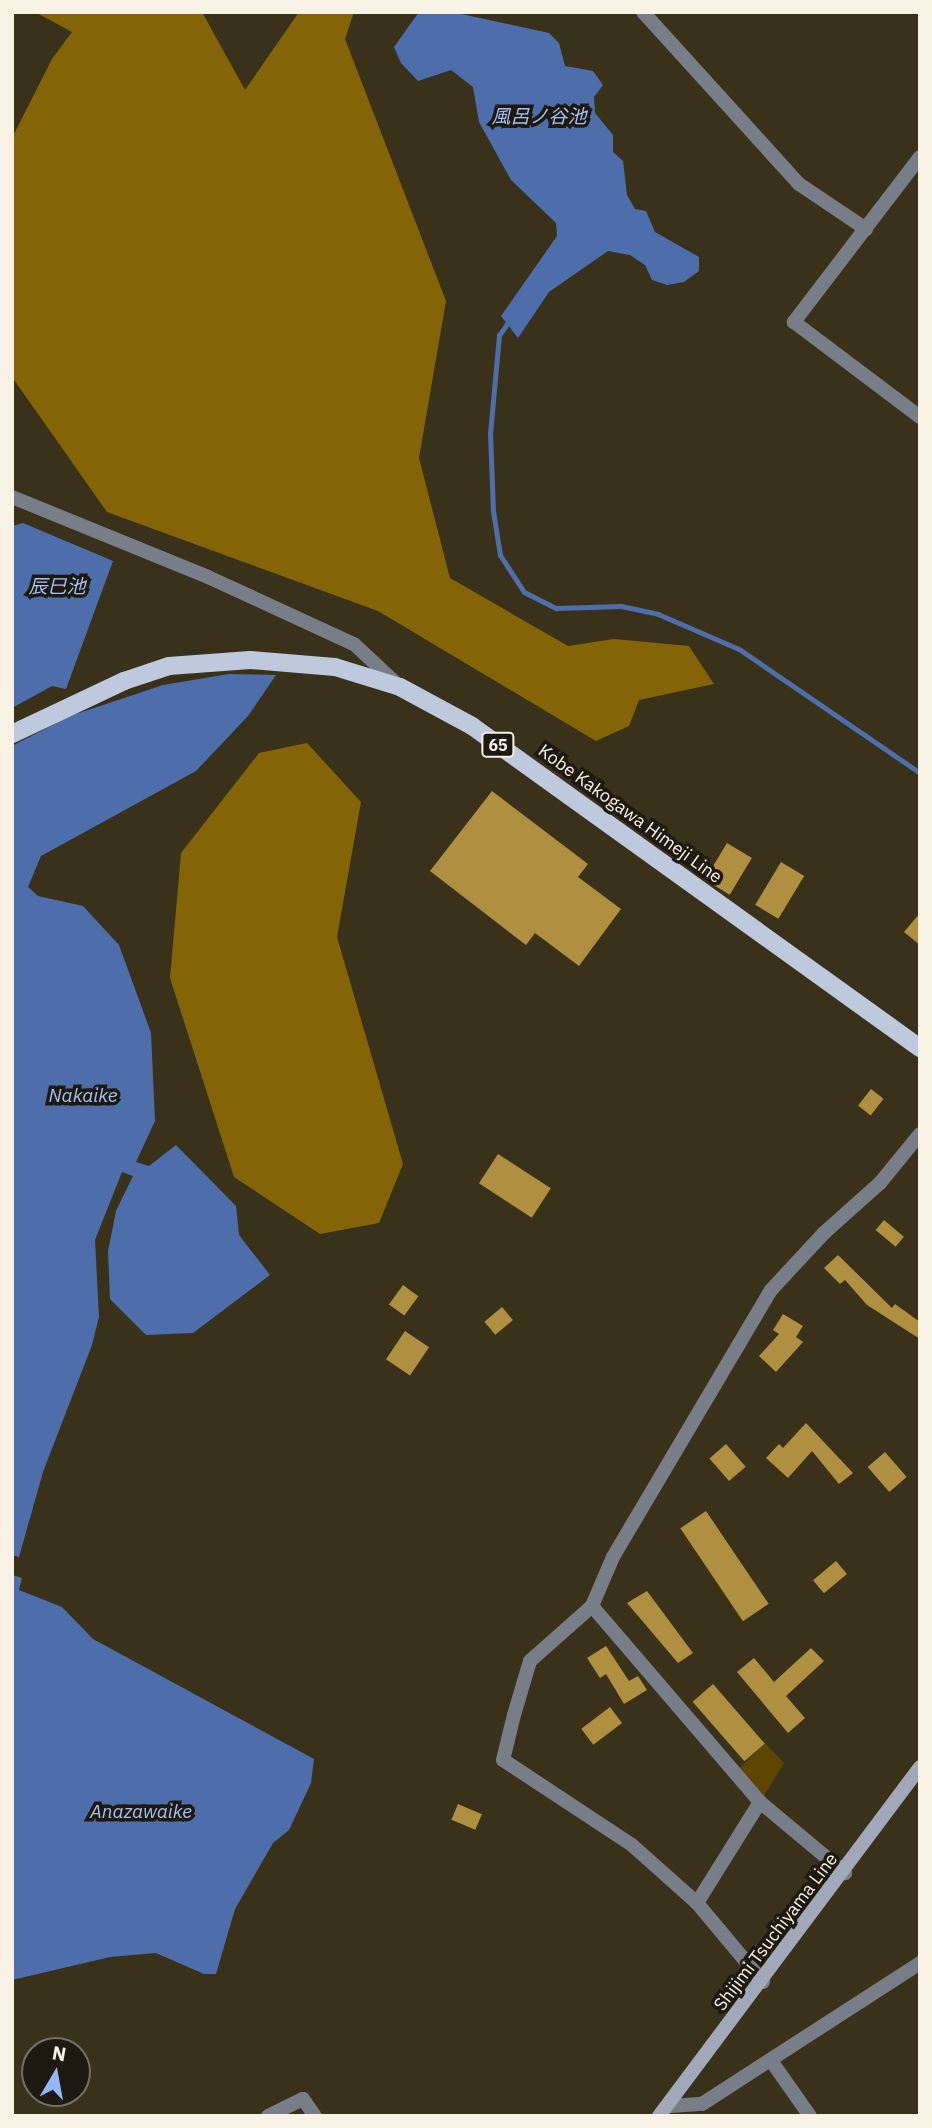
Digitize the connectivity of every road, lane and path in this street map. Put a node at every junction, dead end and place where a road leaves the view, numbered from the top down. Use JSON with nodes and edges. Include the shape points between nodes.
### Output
{"nodes":[{"id":1,"x":643,"y":12,"type":"edge"},
{"id":2,"x":920,"y":157,"type":"edge"},
{"id":3,"x":866,"y":229,"type":"junction"},
{"id":4,"x":920,"y":417,"type":"edge"},
{"id":5,"x":12,"y":498,"type":"edge"},
{"id":6,"x":400,"y":687,"type":"junction"},
{"id":7,"x":12,"y":734,"type":"edge"},
{"id":8,"x":920,"y":1048,"type":"edge"},
{"id":9,"x":920,"y":1134,"type":"edge"},
{"id":10,"x":592,"y":1606,"type":"junction"},
{"id":11,"x":920,"y":1767,"type":"edge"},
{"id":12,"x":760,"y":1802,"type":"junction"},
{"id":13,"x":845,"y":1873,"type":"junction"},
{"id":14,"x":697,"y":1903,"type":"junction"},
{"id":15,"x":920,"y":1963,"type":"edge"},
{"id":16,"x":763,"y":1982,"type":"junction"},
{"id":17,"x":772,"y":2062,"type":"junction"},
{"id":18,"x":671,"y":2106,"type":"junction"},
{"id":19,"x":268,"y":2116,"type":"edge"},
{"id":20,"x":315,"y":2116,"type":"edge"},
{"id":21,"x":659,"y":2116,"type":"edge"},
{"id":22,"x":810,"y":2116,"type":"edge"}],
"edges":[{"from":1,"to":3,"type":"street","via":[[799,184]]},
{"from":2,"to":3,"type":"street"},
{"from":3,"to":4,"type":"street","via":[[794,322]]},
{"from":5,"to":6,"type":"street","via":[[208,577],[354,644]]},
{"from":6,"to":7,"type":"main road","name":"Kobe Kakogawa Himeji Line","number":"65","via":[[335,667],[250,660],[169,666],[124,681]]},
{"from":6,"to":8,"type":"main road","name":"Kobe Kakogawa Himeji Line","number":"65","via":[[472,726]]},
{"from":9,"to":10,"type":"street","via":[[880,1183],[824,1233],[771,1290],[613,1557]]},
{"from":10,"to":12,"type":"street"},
{"from":10,"to":14,"type":"street","via":[[530,1661],[503,1760],[632,1845]]},
{"from":11,"to":13,"type":"main road","name":"Shijimi Tsuchiyama Line"},
{"from":12,"to":13,"type":"street"},
{"from":12,"to":14,"type":"street"},
{"from":13,"to":16,"type":"main road","name":"Shijimi Tsuchiyama Line"},
{"from":14,"to":16,"type":"street"},
{"from":15,"to":17,"type":"street"},
{"from":16,"to":18,"type":"main road","name":"Shijimi Tsuchiyama Line"},
{"from":17,"to":18,"type":"street","via":[[702,2104]]},
{"from":17,"to":22,"type":"street"},
{"from":18,"to":21,"type":"main road","name":"Shijimi Tsuchiyama Line"},
{"from":19,"to":20,"type":"street","via":[[303,2099]]}]}
